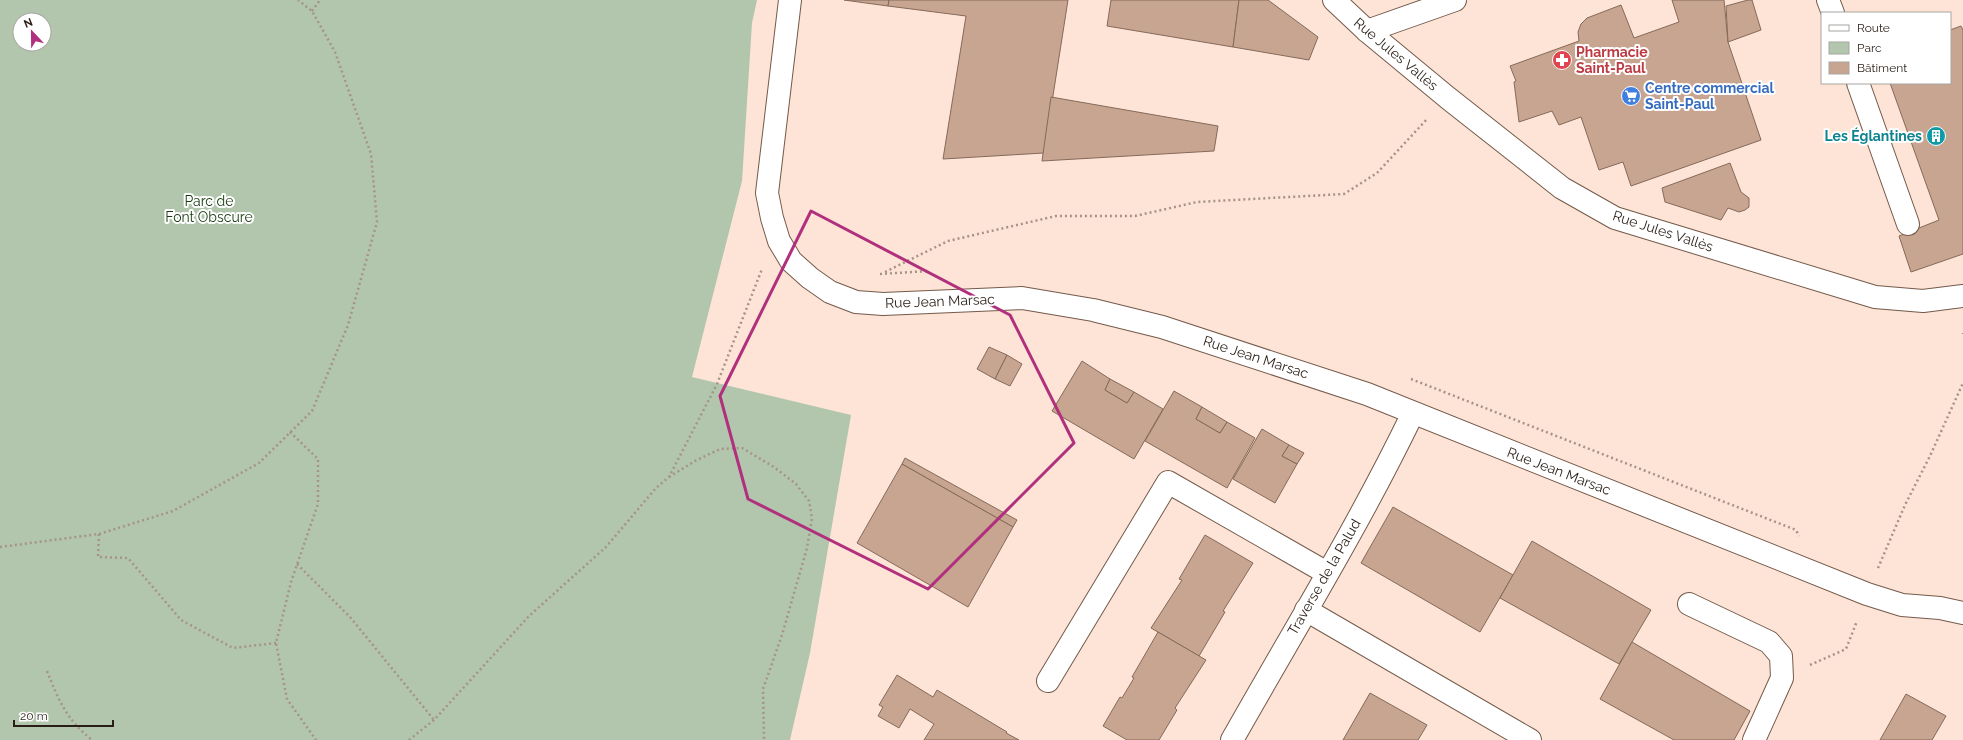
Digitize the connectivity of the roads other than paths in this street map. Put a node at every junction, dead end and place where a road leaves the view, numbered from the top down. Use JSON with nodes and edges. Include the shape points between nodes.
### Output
{"nodes":[{"id":1,"x":790,"y":0,"type":"edge"},
{"id":2,"x":1334,"y":0,"type":"edge"},
{"id":3,"x":1828,"y":0,"type":"edge"},
{"id":4,"x":1443,"y":2,"type":"edge"},
{"id":5,"x":1833,"y":12,"type":"edge"},
{"id":6,"x":1367,"y":31,"type":"junction"},
{"id":7,"x":1858,"y":84,"type":"edge"},
{"id":8,"x":1908,"y":224,"type":"dead end"},
{"id":9,"x":1963,"y":296,"type":"edge"},
{"id":10,"x":1413,"y":414,"type":"junction"},
{"id":11,"x":1327,"y":573,"type":"junction"},
{"id":12,"x":1689,"y":604,"type":"dead end"},
{"id":13,"x":1306,"y":610,"type":"junction"},
{"id":14,"x":1963,"y":613,"type":"edge"},
{"id":15,"x":1048,"y":681,"type":"dead end"},
{"id":16,"x":1232,"y":740,"type":"edge"},
{"id":17,"x":1530,"y":740,"type":"edge"},
{"id":18,"x":1754,"y":740,"type":"edge"}],
"edges":[{"from":1,"to":10,"type":"street","name":"Rue Jean Marsac","via":[[767,192],[779,241],[791,261],[830,292],[856,302],[883,304],[1022,298],[1093,310],[1177,332],[1367,394]]},
{"from":2,"to":6,"type":"street","name":"Rue Jules Vallès"},
{"from":3,"to":5,"type":"street"},
{"from":4,"to":6,"type":"street"},
{"from":6,"to":9,"type":"street","name":"Rue Jules Vallès","via":[[1562,188],[1615,218],[1875,297],[1923,301]]},
{"from":7,"to":8,"type":"street"},
{"from":10,"to":11,"type":"street","name":"Traverse de la Palud"},
{"from":10,"to":14,"type":"street","name":"Rue Jean Marsac","via":[[1868,594],[1902,605]]},
{"from":11,"to":13,"type":"street","name":"Traverse de la Palud"},
{"from":11,"to":15,"type":"street","via":[[1168,482]]},
{"from":12,"to":18,"type":"street","via":[[1769,642],[1781,656],[1782,678]]},
{"from":13,"to":16,"type":"street","name":"Traverse de la Palud"},
{"from":13,"to":17,"type":"street"}]}
